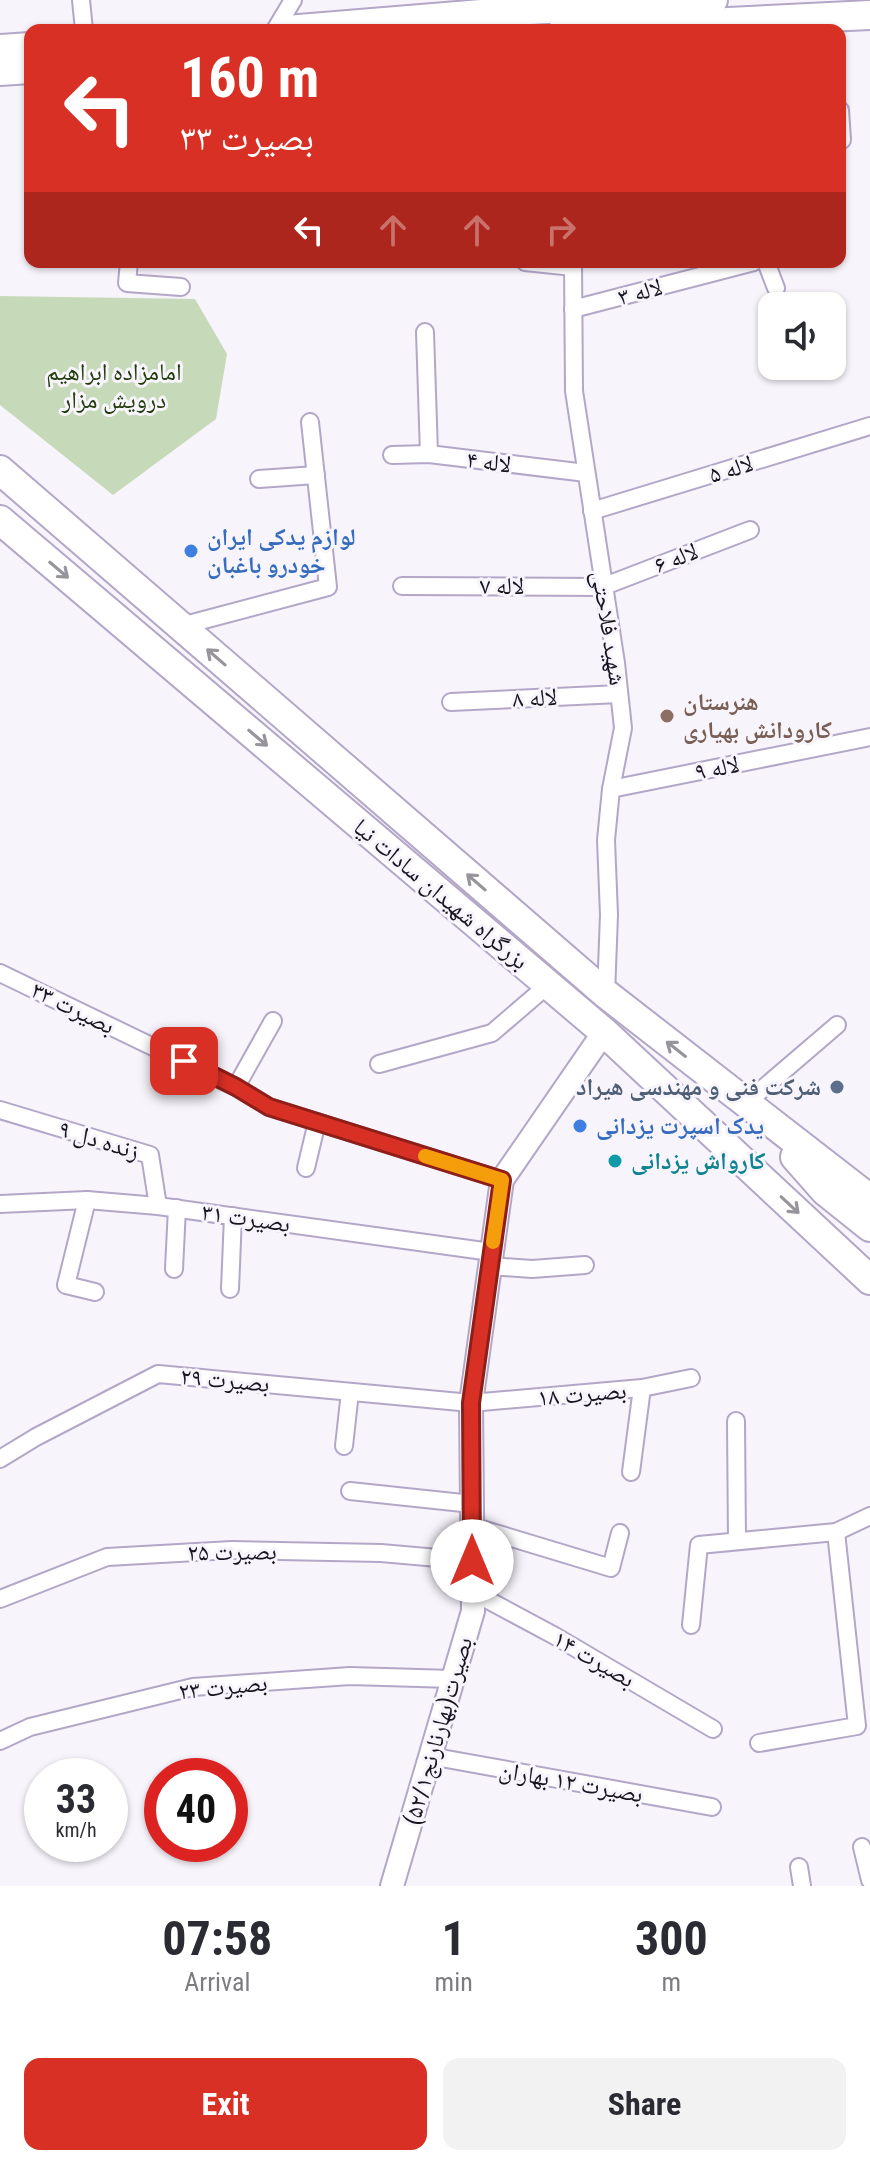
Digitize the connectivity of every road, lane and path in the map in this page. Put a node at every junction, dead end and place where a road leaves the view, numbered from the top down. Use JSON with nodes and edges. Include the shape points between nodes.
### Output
{"nodes":[{"id":1,"x":81,"y":0,"type":"edge"},
{"id":2,"x":529,"y":5,"type":"edge"},
{"id":3,"x":290,"y":8,"type":"edge"},
{"id":4,"x":870,"y":15,"type":"edge"},
{"id":5,"x":717,"y":17,"type":"edge"},
{"id":6,"x":83,"y":24,"type":"edge"},
{"id":7,"x":692,"y":24,"type":"edge"},
{"id":8,"x":833,"y":24,"type":"edge"},
{"id":9,"x":24,"y":47,"type":"edge"},
{"id":10,"x":0,"y":49,"type":"edge"},
{"id":11,"x":24,"y":69,"type":"edge"},
{"id":12,"x":0,"y":71,"type":"edge"},
{"id":13,"x":128,"y":268,"type":"edge"},
{"id":14,"x":573,"y":268,"type":"edge"},
{"id":15,"x":731,"y":268,"type":"edge"},
{"id":16,"x":768,"y":268,"type":"edge"},
{"id":17,"x":181,"y":287,"type":"dead end"},
{"id":18,"x":776,"y":288,"type":"dead end"},
{"id":19,"x":573,"y":309,"type":"junction"},
{"id":20,"x":425,"y":332,"type":"dead end"},
{"id":21,"x":310,"y":422,"type":"dead end"},
{"id":22,"x":870,"y":426,"type":"edge"},
{"id":23,"x":429,"y":454,"type":"junction"},
{"id":24,"x":392,"y":455,"type":"dead end"},
{"id":25,"x":0,"y":470,"type":"edge"},
{"id":26,"x":586,"y":473,"type":"junction"},
{"id":27,"x":316,"y":475,"type":"junction"},
{"id":28,"x":259,"y":479,"type":"dead end"},
{"id":29,"x":592,"y":511,"type":"junction"},
{"id":30,"x":0,"y":520,"type":"edge"},
{"id":31,"x":750,"y":530,"type":"dead end"},
{"id":32,"x":402,"y":586,"type":"dead end"},
{"id":33,"x":602,"y":587,"type":"junction"},
{"id":34,"x":181,"y":626,"type":"junction"},
{"id":35,"x":619,"y":694,"type":"junction"},
{"id":36,"x":451,"y":702,"type":"dead end"},
{"id":37,"x":870,"y":737,"type":"edge"},
{"id":38,"x":611,"y":789,"type":"junction"},
{"id":39,"x":0,"y":973,"type":"edge"},
{"id":40,"x":548,"y":985,"type":"junction"},
{"id":41,"x":606,"y":994,"type":"junction"},
{"id":42,"x":273,"y":1021,"type":"dead end"},
{"id":43,"x":837,"y":1025,"type":"dead end"},
{"id":44,"x":604,"y":1032,"type":"junction"},
{"id":45,"x":379,"y":1064,"type":"dead end"},
{"id":46,"x":236,"y":1087,"type":"junction"},
{"id":47,"x":746,"y":1103,"type":"junction"},
{"id":48,"x":0,"y":1110,"type":"edge"},
{"id":49,"x":317,"y":1122,"type":"junction"},
{"id":50,"x":306,"y":1168,"type":"dead end"},
{"id":51,"x":502,"y":1180,"type":"junction"},
{"id":52,"x":870,"y":1199,"type":"edge"},
{"id":53,"x":87,"y":1200,"type":"junction"},
{"id":54,"x":0,"y":1204,"type":"edge"},
{"id":55,"x":158,"y":1206,"type":"junction"},
{"id":56,"x":177,"y":1208,"type":"junction"},
{"id":57,"x":233,"y":1216,"type":"junction"},
{"id":58,"x":870,"y":1227,"type":"edge"},
{"id":59,"x":490,"y":1259,"type":"junction"},
{"id":60,"x":585,"y":1265,"type":"dead end"},
{"id":61,"x":174,"y":1269,"type":"dead end"},
{"id":62,"x":870,"y":1280,"type":"edge"},
{"id":63,"x":230,"y":1289,"type":"dead end"},
{"id":64,"x":95,"y":1292,"type":"dead end"},
{"id":65,"x":691,"y":1378,"type":"dead end"},
{"id":66,"x":642,"y":1388,"type":"junction"},
{"id":67,"x":350,"y":1392,"type":"junction"},
{"id":68,"x":471,"y":1403,"type":"junction"},
{"id":69,"x":736,"y":1421,"type":"dead end"},
{"id":70,"x":344,"y":1446,"type":"dead end"},
{"id":71,"x":0,"y":1459,"type":"edge"},
{"id":72,"x":631,"y":1472,"type":"dead end"},
{"id":73,"x":350,"y":1491,"type":"dead end"},
{"id":74,"x":472,"y":1515,"type":"junction"},
{"id":75,"x":870,"y":1516,"type":"edge"},
{"id":76,"x":836,"y":1532,"type":"junction"},
{"id":77,"x":620,"y":1533,"type":"dead end"},
{"id":78,"x":737,"y":1541,"type":"junction"},
{"id":79,"x":472,"y":1561,"type":"junction"},
{"id":80,"x":473,"y":1592,"type":"junction"},
{"id":81,"x":0,"y":1599,"type":"edge"},
{"id":82,"x":691,"y":1625,"type":"dead end"},
{"id":83,"x":453,"y":1679,"type":"junction"},
{"id":84,"x":713,"y":1729,"type":"dead end"},
{"id":85,"x":0,"y":1741,"type":"edge"},
{"id":86,"x":759,"y":1743,"type":"dead end"},
{"id":87,"x":430,"y":1756,"type":"junction"},
{"id":88,"x":712,"y":1807,"type":"dead end"},
{"id":89,"x":862,"y":1847,"type":"dead end"},
{"id":90,"x":799,"y":1867,"type":"dead end"},
{"id":91,"x":870,"y":1880,"type":"edge"},
{"id":92,"x":392,"y":1886,"type":"edge"},
{"id":93,"x":802,"y":1886,"type":"edge"}],
"edges":[{"from":1,"to":6,"type":"street"},
{"from":2,"to":3,"type":"highway"},
{"from":2,"to":5,"type":"highway"},
{"from":4,"to":8,"type":"highway"},
{"from":5,"to":7,"type":"highway"},
{"from":5,"to":8,"type":"highway"},
{"from":9,"to":10,"type":"highway"},
{"from":11,"to":12,"type":"highway"},
{"from":13,"to":17,"type":"street","via":[[127,283]]},
{"from":14,"to":19,"type":"street","name":"شهید فلاحتی"},
{"from":15,"to":19,"type":"street","name":"لاله ۳"},
{"from":16,"to":18,"type":"street"},
{"from":19,"to":26,"type":"street","name":"شهید فلاحتی","via":[[574,391]]},
{"from":20,"to":23,"type":"street"},
{"from":21,"to":27,"type":"street"},
{"from":22,"to":29,"type":"street","name":"لاله ۵"},
{"from":23,"to":24,"type":"street","name":"لاله ۴"},
{"from":23,"to":26,"type":"street","name":"لاله ۴"},
{"from":25,"to":34,"type":"highway","name":"بزرگراه شهیدان سادات نیا"},
{"from":26,"to":29,"type":"street","name":"شهید فلاحتی"},
{"from":27,"to":28,"type":"street"},
{"from":27,"to":34,"type":"street","via":[[328,587]]},
{"from":29,"to":33,"type":"street","name":"شهید فلاحتی"},
{"from":30,"to":40,"type":"highway","name":"بزرگراه شهیدان سادات نیا","one_way":true},
{"from":31,"to":33,"type":"street","name":"لاله ۶"},
{"from":32,"to":33,"type":"street","name":"لاله ۷"},
{"from":33,"to":35,"type":"street","name":"شهید فلاحتی"},
{"from":41,"to":34,"type":"highway","name":"بزرگراه شهیدان سادات نیا","one_way":true},
{"from":35,"to":36,"type":"street","name":"لاله ۸"},
{"from":35,"to":38,"type":"street","name":"شهید فلاحتی","via":[[623,728]]},
{"from":37,"to":38,"type":"street","name":"لاله ۹"},
{"from":38,"to":41,"type":"street","name":"شهید فلاحتی"},
{"from":39,"to":46,"type":"street","name":"بصیرت ۳۳"},
{"from":40,"to":44,"type":"highway","name":"بزرگراه شهیدان سادات نیا"},
{"from":40,"to":45,"type":"street","via":[[492,1033]]},
{"from":47,"to":41,"type":"highway","name":"بزرگراه شهیدان سادات نیا","one_way":true},
{"from":42,"to":46,"type":"street"},
{"from":43,"to":47,"type":"street"},
{"from":44,"to":51,"type":"street","name":"بصیرت(بهارنارنج۵۲/۱)"},
{"from":44,"to":62,"type":"highway","name":"بزرگراه شهیدان سادات نیا","one_way":true},
{"from":46,"to":49,"type":"street","name":"بصیرت ۳۳","via":[[269,1107]]},
{"from":47,"to":52,"type":"highway","name":"بزرگراه شهیدان سادات نیا"},
{"from":47,"to":58,"type":"highway","via":[[825,1191]]},
{"from":48,"to":55,"type":"street","name":"زنده دل ۹","via":[[150,1155]]},
{"from":49,"to":50,"type":"street"},
{"from":49,"to":51,"type":"street","name":"بصیرت ۳۳"},
{"from":51,"to":59,"type":"street","name":"بصیرت(بهارنارنج۵۲/۱)"},
{"from":53,"to":54,"type":"street","name":"بصیرت ۳۱"},
{"from":53,"to":55,"type":"street","name":"بصیرت ۳۱"},
{"from":53,"to":64,"type":"street","via":[[66,1285]]},
{"from":55,"to":56,"type":"street","name":"بصیرت ۳۱"},
{"from":56,"to":57,"type":"street","name":"بصیرت ۳۱"},
{"from":56,"to":61,"type":"street"},
{"from":57,"to":59,"type":"street","name":"بصیرت ۳۱"},
{"from":57,"to":63,"type":"street"},
{"from":59,"to":60,"type":"street","name":"بصیرت ۳۱","via":[[532,1269]]},
{"from":59,"to":68,"type":"street","name":"بصیرت(بهارنارنج۵۲/۱)"},
{"from":65,"to":66,"type":"street","name":"بصیرت ۱۸"},
{"from":66,"to":68,"type":"street","name":"بصیرت ۱۸"},
{"from":66,"to":72,"type":"street"},
{"from":67,"to":68,"type":"street","name":"بصیرت ۲۹"},
{"from":67,"to":70,"type":"street"},
{"from":67,"to":71,"type":"street","name":"بصیرت ۲۹","via":[[158,1374]]},
{"from":68,"to":74,"type":"street","name":"بصیرت(بهارنارنج۵۲/۱)"},
{"from":69,"to":78,"type":"street"},
{"from":73,"to":74,"type":"street"},
{"from":74,"to":77,"type":"street","via":[[611,1568]]},
{"from":74,"to":79,"type":"street","name":"بصیرت(بهارنارنج۵۲/۱)"},
{"from":75,"to":76,"type":"street"},
{"from":76,"to":78,"type":"street"},
{"from":76,"to":86,"type":"street","via":[[857,1726]]},
{"from":78,"to":82,"type":"street","via":[[699,1545]]},
{"from":79,"to":80,"type":"street","name":"بصیرت(بهارنارنج۵۲/۱)"},
{"from":79,"to":81,"type":"street","name":"بصیرت ۲۵","via":[[232,1550],[107,1557]]},
{"from":80,"to":83,"type":"street","name":"بصیرت(بهارنارنج۵۲/۱)","via":[[473,1611]]},
{"from":80,"to":84,"type":"street","name":"بصیرت ۱۴","via":[[572,1654]]},
{"from":83,"to":85,"type":"street","name":"بصیرت ۲۳","via":[[350,1676],[193,1687],[30,1727]]},
{"from":83,"to":87,"type":"street","name":"بصیرت(بهارنارنج۵۲/۱)"},
{"from":87,"to":88,"type":"street","name":"بصیرت ۱۲ بهاران"},
{"from":87,"to":92,"type":"street","name":"بصیرت(بهارنارنج۵۲/۱)"},
{"from":89,"to":91,"type":"street"},
{"from":90,"to":93,"type":"street"}]}
